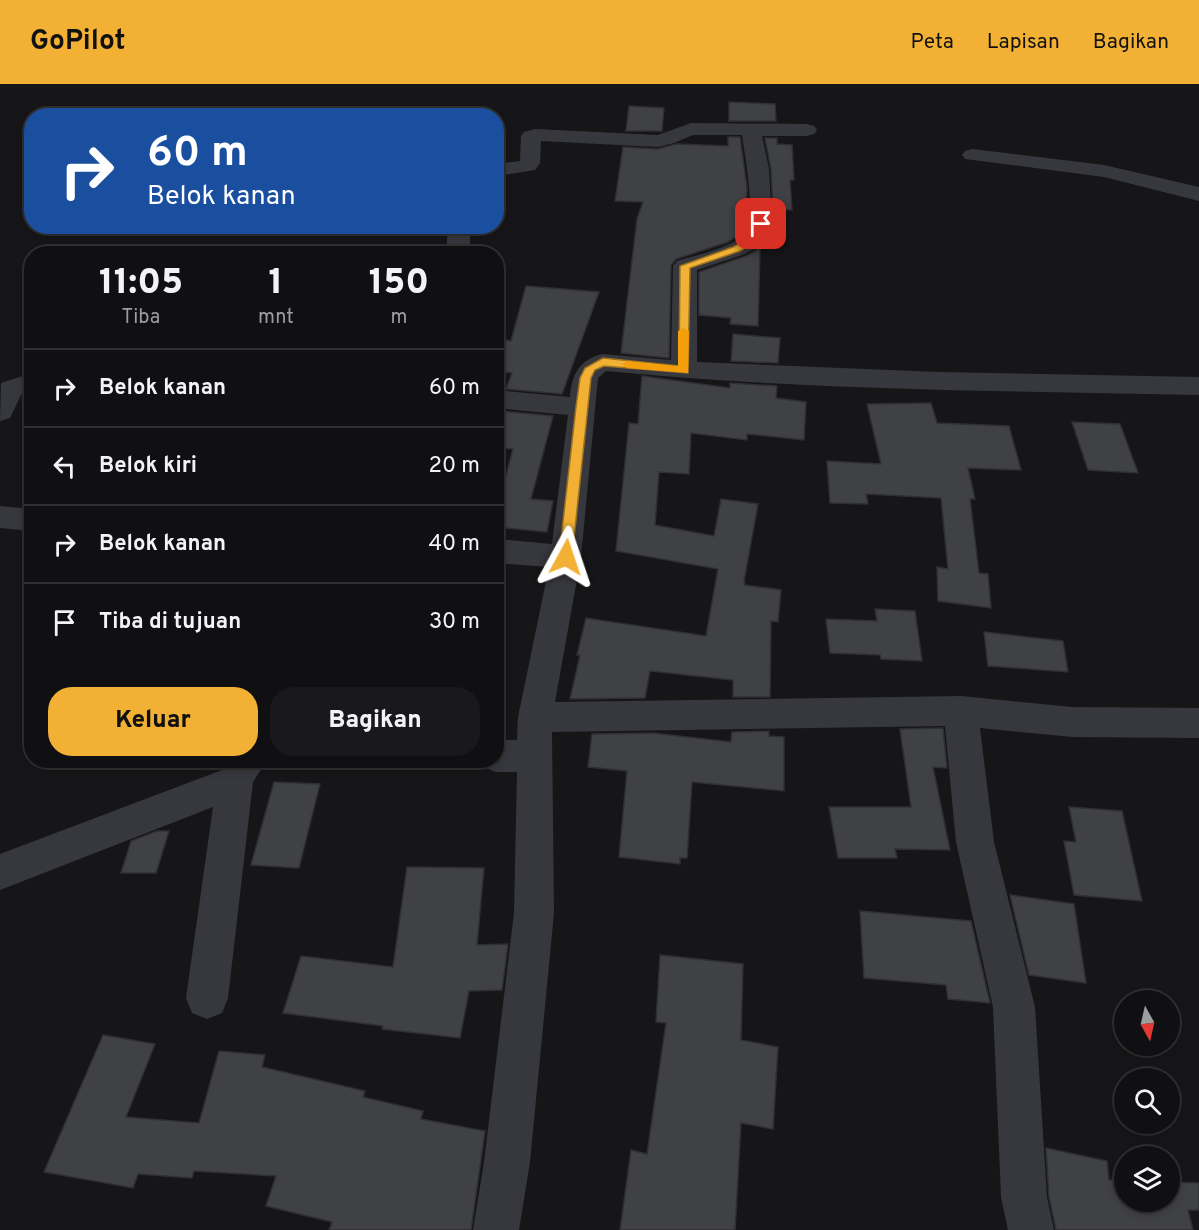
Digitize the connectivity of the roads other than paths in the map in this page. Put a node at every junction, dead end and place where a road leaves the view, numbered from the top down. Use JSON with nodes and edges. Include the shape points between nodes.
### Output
{"nodes":[{"id":1,"x":751,"y":130,"type":"junction"},
{"id":2,"x":807,"y":130,"type":"dead end"},
{"id":3,"x":972,"y":155,"type":"dead end"},
{"id":4,"x":504,"y":169,"type":"edge"},
{"id":5,"x":1199,"y":195,"type":"edge"},
{"id":6,"x":684,"y":370,"type":"junction"},
{"id":7,"x":24,"y":385,"type":"edge"},
{"id":8,"x":1199,"y":386,"type":"edge"},
{"id":9,"x":504,"y":400,"type":"edge"},
{"id":10,"x":581,"y":407,"type":"junction"},
{"id":11,"x":0,"y":412,"type":"edge"},
{"id":12,"x":0,"y":517,"type":"edge"},
{"id":13,"x":24,"y":519,"type":"edge"},
{"id":14,"x":504,"y":552,"type":"edge"},
{"id":15,"x":566,"y":557,"type":"junction"},
{"id":16,"x":961,"y":711,"type":"junction"},
{"id":17,"x":535,"y":717,"type":"junction"},
{"id":18,"x":1199,"y":723,"type":"edge"},
{"id":19,"x":504,"y":756,"type":"edge"},
{"id":20,"x":533,"y":756,"type":"junction"},
{"id":21,"x":242,"y":771,"type":"edge"},
{"id":22,"x":0,"y":872,"type":"edge"},
{"id":23,"x":207,"y":998,"type":"dead end"},
{"id":24,"x":496,"y":1230,"type":"edge"},
{"id":25,"x":1031,"y":1230,"type":"edge"}],
"edges":[{"from":1,"to":2,"type":"street"},
{"from":1,"to":4,"type":"street","via":[[692,129],[658,141],[535,135],[530,140],[528,166]]},
{"from":1,"to":6,"type":"street","via":[[761,224],[751,241],[737,249],[685,266]]},
{"from":3,"to":5,"type":"street","via":[[1104,171]]},
{"from":6,"to":8,"type":"street","via":[[939,381]]},
{"from":6,"to":10,"type":"street","via":[[603,362],[591,368],[585,378]]},
{"from":7,"to":11,"type":"street","via":[[10,389]]},
{"from":9,"to":10,"type":"street"},
{"from":10,"to":15,"type":"street"},
{"from":12,"to":13,"type":"street"},
{"from":14,"to":15,"type":"street"},
{"from":15,"to":17,"type":"street"},
{"from":16,"to":17,"type":"street"},
{"from":16,"to":18,"type":"street","via":[[1072,722]]},
{"from":16,"to":25,"type":"street","via":[[975,842],[1014,1007],[1024,1197]]},
{"from":17,"to":20,"type":"street"},
{"from":19,"to":20,"type":"street"},
{"from":20,"to":24,"type":"street","via":[[534,913]]},
{"from":21,"to":22,"type":"street"},
{"from":21,"to":23,"type":"street"}]}
